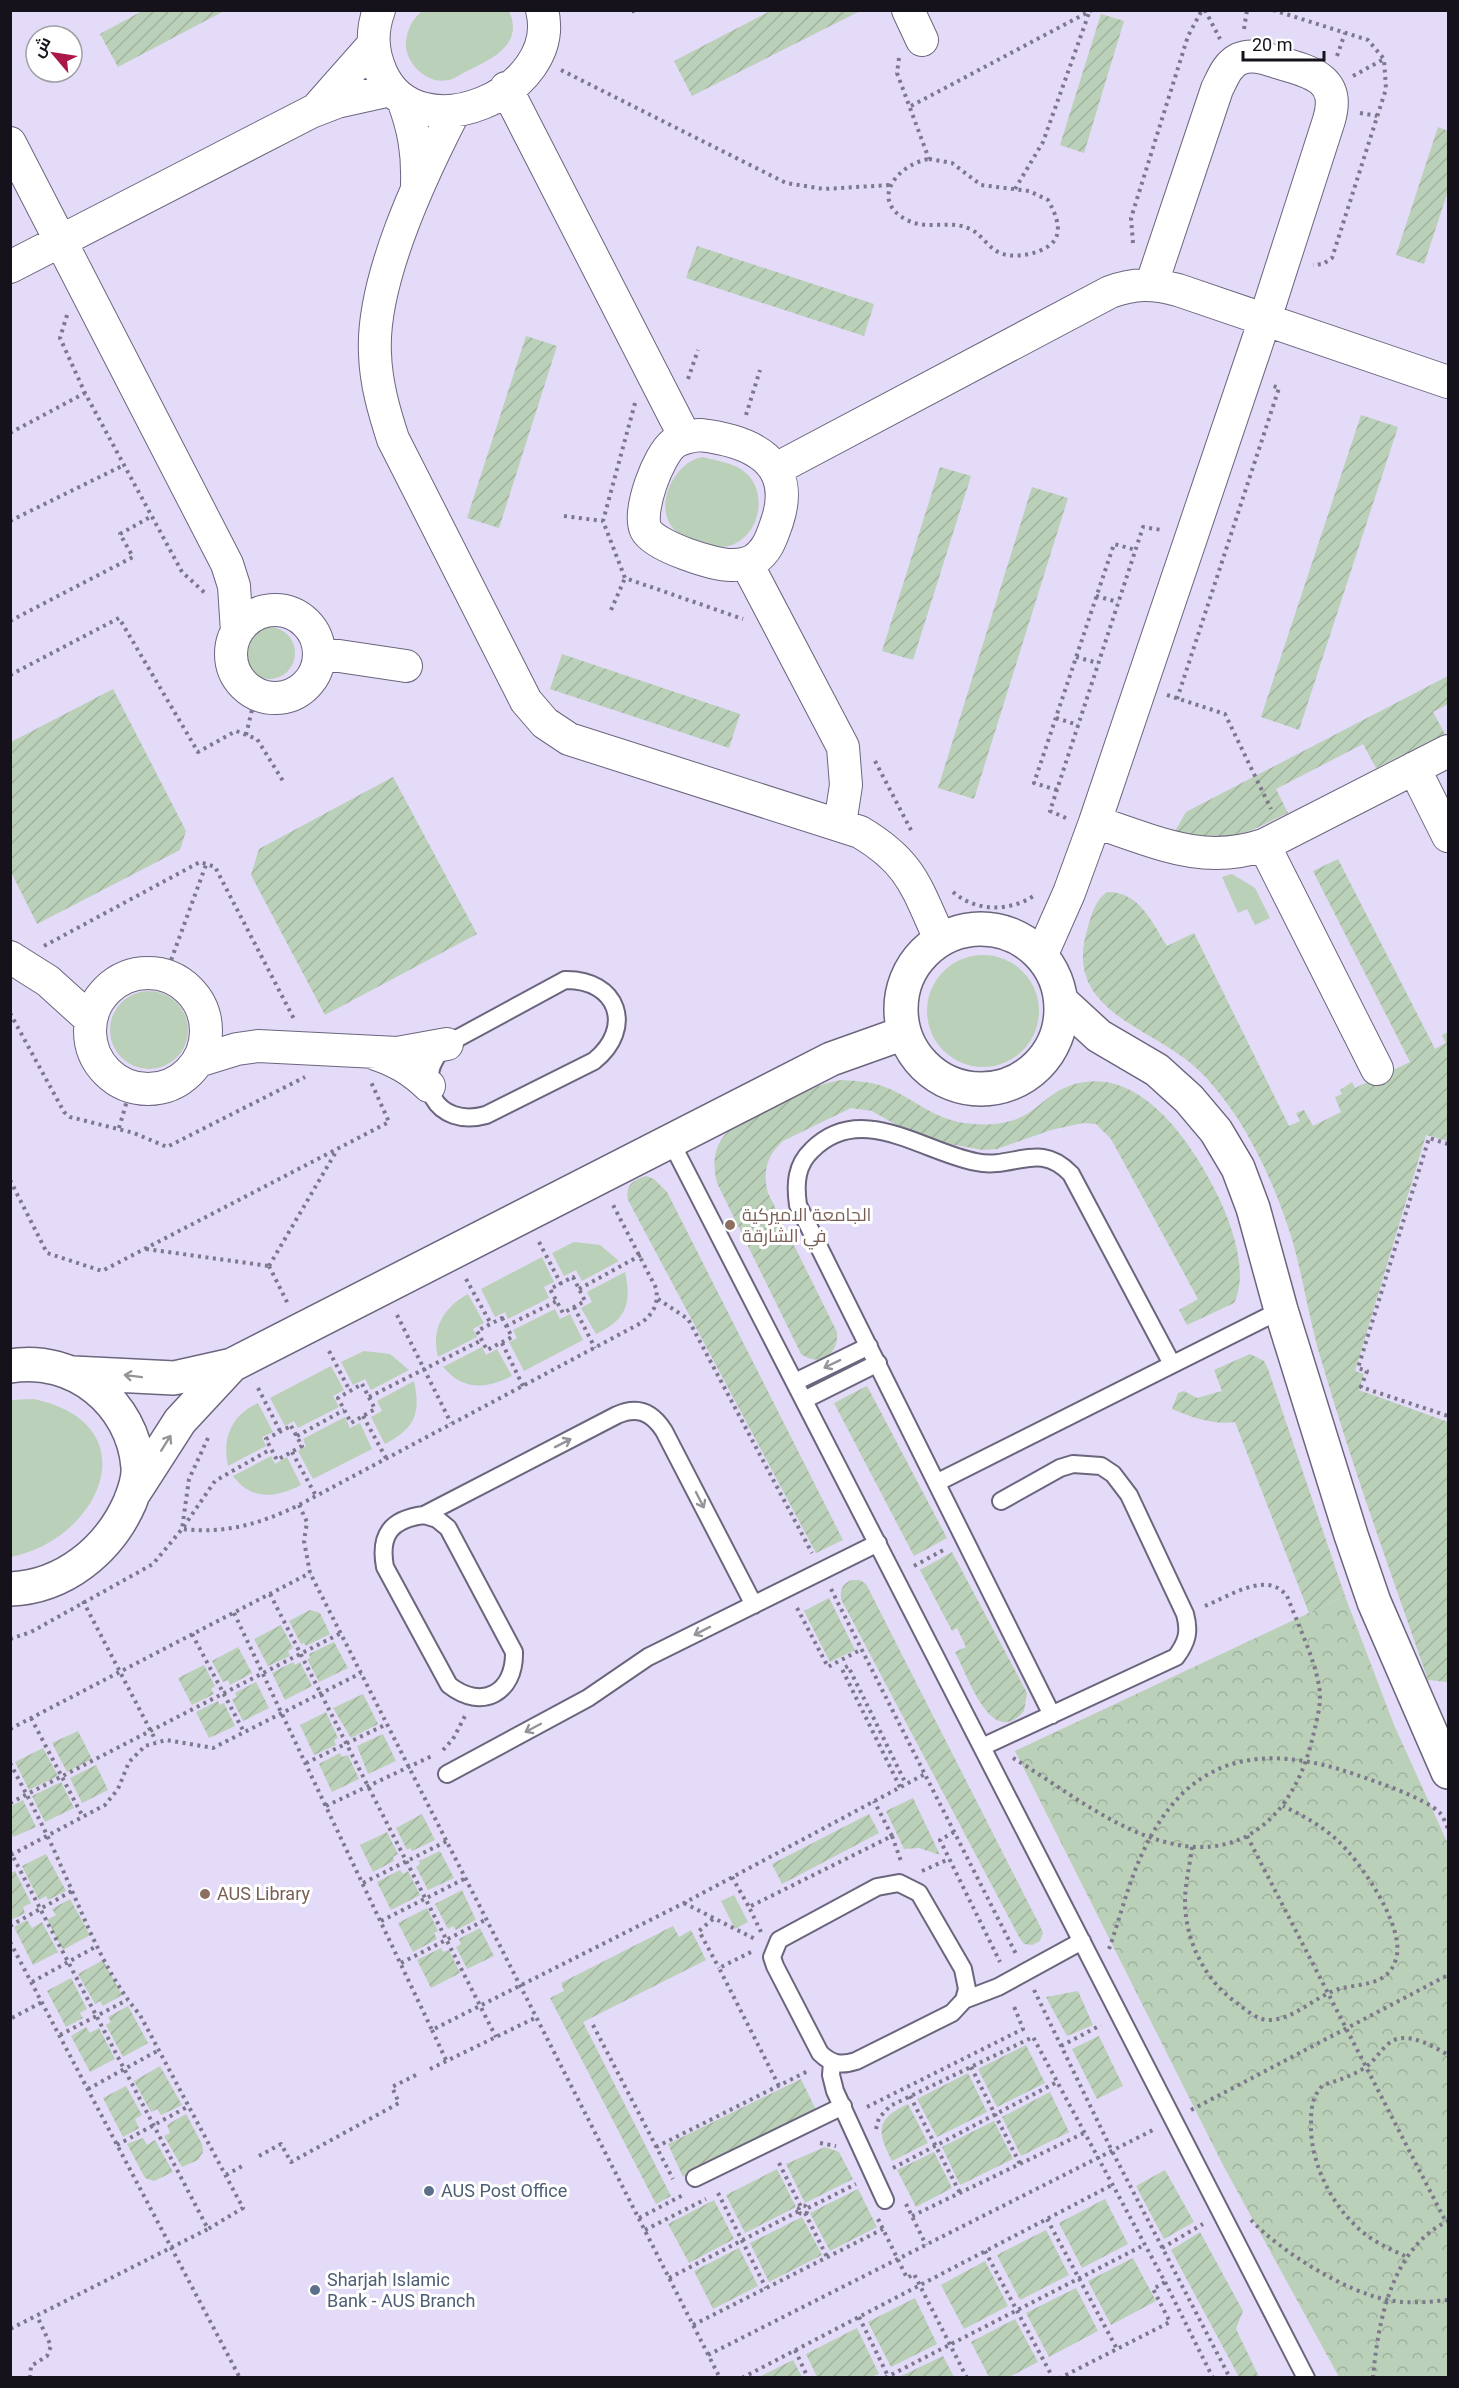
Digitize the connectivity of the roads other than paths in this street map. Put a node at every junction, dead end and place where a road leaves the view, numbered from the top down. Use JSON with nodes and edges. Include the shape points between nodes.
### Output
{"nodes":[{"id":1,"x":379,"y":10,"type":"edge"},
{"id":2,"x":542,"y":10,"type":"edge"},
{"id":3,"x":908,"y":10,"type":"edge"},
{"id":4,"x":922,"y":40,"type":"road end"},
{"id":5,"x":372,"y":46,"type":"junction"},
{"id":6,"x":506,"y":88,"type":"junction"},
{"id":7,"x":397,"y":95,"type":"junction"},
{"id":8,"x":311,"y":112,"type":"junction"},
{"id":9,"x":454,"y":112,"type":"junction"},
{"id":10,"x":10,"y":143,"type":"edge"},
{"id":11,"x":417,"y":187,"type":"junction"},
{"id":12,"x":62,"y":241,"type":"junction"},
{"id":13,"x":10,"y":267,"type":"edge"},
{"id":14,"x":1153,"y":280,"type":"junction"},
{"id":15,"x":1265,"y":319,"type":"junction"},
{"id":16,"x":1449,"y":382,"type":"edge"},
{"id":17,"x":685,"y":437,"type":"junction"},
{"id":18,"x":777,"y":469,"type":"junction"},
{"id":19,"x":226,"y":564,"type":"junction"},
{"id":20,"x":747,"y":564,"type":"junction"},
{"id":21,"x":275,"y":610,"type":"junction"},
{"id":22,"x":237,"y":620,"type":"junction"},
{"id":23,"x":319,"y":653,"type":"junction"},
{"id":24,"x":406,"y":666,"type":"dead end"},
{"id":25,"x":1449,"y":751,"type":"edge"},
{"id":26,"x":1414,"y":768,"type":"junction"},
{"id":27,"x":1083,"y":821,"type":"junction"},
{"id":28,"x":840,"y":824,"type":"junction"},
{"id":29,"x":1449,"y":836,"type":"edge"},
{"id":30,"x":1274,"y":840,"type":"junction"},
{"id":31,"x":940,"y":939,"type":"junction"},
{"id":32,"x":1042,"y":954,"type":"junction"},
{"id":33,"x":13,"y":959,"type":"edge"},
{"id":34,"x":1062,"y":1002,"type":"junction"},
{"id":35,"x":95,"y":1007,"type":"junction"},
{"id":36,"x":206,"y":1021,"type":"junction"},
{"id":37,"x":904,"y":1033,"type":"junction"},
{"id":38,"x":447,"y":1044,"type":"junction"},
{"id":39,"x":258,"y":1046,"type":"junction"},
{"id":40,"x":1121,"y":1048,"type":"junction"},
{"id":41,"x":364,"y":1052,"type":"junction"},
{"id":42,"x":1048,"y":1054,"type":"junction"},
{"id":43,"x":198,"y":1061,"type":"junction"},
{"id":44,"x":1377,"y":1069,"type":"dead end"},
{"id":45,"x":429,"y":1086,"type":"junction"},
{"id":46,"x":670,"y":1140,"type":"junction"},
{"id":47,"x":1281,"y":1310,"type":"junction"},
{"id":48,"x":869,"y":1346,"type":"junction"},
{"id":49,"x":16,"y":1361,"type":"edge"},
{"id":50,"x":878,"y":1363,"type":"junction"},
{"id":51,"x":1172,"y":1364,"type":"junction"},
{"id":52,"x":232,"y":1365,"type":"junction"},
{"id":53,"x":73,"y":1372,"type":"junction"},
{"id":54,"x":795,"y":1382,"type":"junction"},
{"id":55,"x":804,"y":1400,"type":"junction"},
{"id":56,"x":938,"y":1482,"type":"junction"},
{"id":57,"x":134,"y":1492,"type":"junction"},
{"id":58,"x":1001,"y":1501,"type":"dead end"},
{"id":59,"x":424,"y":1515,"type":"junction"},
{"id":60,"x":878,"y":1543,"type":"junction"},
{"id":61,"x":10,"y":1589,"type":"edge"},
{"id":62,"x":754,"y":1605,"type":"junction"},
{"id":63,"x":1052,"y":1715,"type":"junction"},
{"id":64,"x":1440,"y":1733,"type":"edge"},
{"id":65,"x":982,"y":1747,"type":"junction"},
{"id":66,"x":1449,"y":1772,"type":"edge"},
{"id":67,"x":447,"y":1774,"type":"dead end"},
{"id":68,"x":1082,"y":1941,"type":"junction"},
{"id":69,"x":964,"y":2000,"type":"junction"},
{"id":70,"x":830,"y":2061,"type":"junction"},
{"id":71,"x":843,"y":2106,"type":"junction"},
{"id":72,"x":695,"y":2178,"type":"road end"},
{"id":73,"x":879,"y":2205,"type":"road end"},
{"id":74,"x":1305,"y":2378,"type":"edge"}],
"edges":[{"from":1,"to":5,"type":"street"},
{"from":2,"to":6,"type":"street","via":[[543,36],[536,57],[524,75]]},
{"from":3,"to":4,"type":"street"},
{"from":5,"to":7,"type":"street","via":[[376,62]]},
{"from":5,"to":8,"type":"street","via":[[344,81]]},
{"from":6,"to":9,"type":"street","via":[[481,103]]},
{"from":6,"to":17,"type":"street"},
{"from":7,"to":8,"type":"street","via":[[364,95]]},
{"from":7,"to":9,"type":"street","via":[[432,111]]},
{"from":7,"to":11,"type":"street","via":[[413,128],[418,157]]},
{"from":8,"to":12,"type":"street"},
{"from":9,"to":11,"type":"street"},
{"from":10,"to":12,"type":"street"},
{"from":11,"to":28,"type":"street","via":[[378,309],[374,353],[379,397],[393,439],[526,701],[545,723],[569,739]]},
{"from":12,"to":13,"type":"street"},
{"from":12,"to":19,"type":"street"},
{"from":14,"to":15,"type":"street"},
{"from":14,"to":15,"type":"street","via":[[1217,88],[1229,67],[1250,56],[1307,70],[1326,84],[1332,108]]},
{"from":14,"to":18,"type":"street","via":[[1110,292]]},
{"from":15,"to":16,"type":"street"},
{"from":15,"to":27,"type":"street","via":[[1141,687]]},
{"from":17,"to":18,"type":"street","via":[[708,436],[736,444],[763,455]]},
{"from":17,"to":20,"type":"street","via":[[666,450],[659,462],[645,506],[647,532],[662,544],[723,565]]},
{"from":18,"to":20,"type":"street","via":[[783,494],[778,519],[768,546],[761,556]]},
{"from":19,"to":21,"type":"street","via":[[256,597]]},
{"from":19,"to":22,"type":"street","via":[[234,586]]},
{"from":20,"to":28,"type":"street","via":[[843,747],[846,785]]},
{"from":21,"to":22,"type":"street"},
{"from":21,"to":23,"type":"street","via":[[297,615],[308,625]]},
{"from":22,"to":23,"type":"street","via":[[232,660],[236,674],[256,693],[270,698],[297,691],[309,682]]},
{"from":23,"to":24,"type":"street"},
{"from":25,"to":26,"type":"street"},
{"from":26,"to":29,"type":"street"},
{"from":26,"to":30,"type":"street"},
{"from":27,"to":30,"type":"street","via":[[1201,854],[1242,853]]},
{"from":27,"to":32,"type":"street","via":[[1069,893]]},
{"from":28,"to":31,"type":"street","via":[[879,843],[910,873]]},
{"from":30,"to":44,"type":"street"},
{"from":31,"to":32,"type":"street","via":[[961,930],[1005,931]]},
{"from":31,"to":37,"type":"street","via":[[926,950],[906,980],[902,998]]},
{"from":32,"to":34,"type":"street","via":[[1056,976]]},
{"from":33,"to":35,"type":"street"},
{"from":34,"to":40,"type":"street","via":[[1099,1036]]},
{"from":34,"to":42,"type":"street","via":[[1057,1038]]},
{"from":35,"to":36,"type":"street","via":[[114,983],[130,975],[166,974],[192,992]]},
{"from":35,"to":43,"type":"street","via":[[89,1036],[93,1053],[102,1069],[116,1080],[150,1089],[169,1085],[185,1076]]},
{"from":36,"to":39,"type":"street"},
{"from":36,"to":43,"type":"street","via":[[206,1042]]},
{"from":37,"to":42,"type":"street","via":[[916,1056],[934,1075],[957,1086],[982,1090],[1008,1085],[1030,1073]]},
{"from":37,"to":46,"type":"street","via":[[831,1059]]},
{"from":38,"to":41,"type":"street","via":[[406,1052]]},
{"from":38,"to":45,"type":"lane","via":[[435,1055],[429,1069]]},
{"from":38,"to":45,"type":"lane","via":[[565,980],[583,980],[599,986],[612,1000],[618,1016],[616,1034],[608,1050],[594,1061],[486,1115],[472,1119],[457,1117],[434,1099]]},
{"from":39,"to":41,"type":"street"},
{"from":39,"to":43,"type":"street"},
{"from":40,"to":42,"type":"street"},
{"from":40,"to":47,"type":"street","via":[[1157,1070],[1216,1131],[1238,1168],[1253,1208]]},
{"from":41,"to":45,"type":"street","via":[[403,1065]]},
{"from":46,"to":52,"type":"street","via":[[604,1195],[389,1302]]},
{"from":46,"to":54,"type":"lane"},
{"from":47,"to":51,"type":"lane"},
{"from":47,"to":64,"type":"street","via":[[1374,1602]]},
{"from":48,"to":50,"type":"lane"},
{"from":48,"to":51,"type":"lane","via":[[798,1205],[795,1188],[806,1155],[819,1143],[856,1129],[875,1128],[979,1163],[1041,1156],[1063,1165]]},
{"from":48,"to":54,"type":"lane","one_way":true},
{"from":49,"to":53,"type":"street"},
{"from":50,"to":55,"type":"lane"},
{"from":50,"to":56,"type":"lane"},
{"from":51,"to":56,"type":"lane"},
{"from":52,"to":53,"type":"street","one_way":true,"via":[[174,1378]]},
{"from":57,"to":52,"type":"street","one_way":true,"via":[[180,1421]]},
{"from":53,"to":57,"type":"street","via":[[97,1388],[127,1425],[138,1469]]},
{"from":54,"to":55,"type":"lane"},
{"from":55,"to":60,"type":"lane"},
{"from":56,"to":63,"type":"lane"},
{"from":57,"to":61,"type":"street","via":[[114,1532],[90,1558],[68,1574],[44,1584]]},
{"from":58,"to":63,"type":"lane","via":[[1073,1464],[1101,1466],[1113,1473],[1129,1495],[1189,1629],[1186,1644],[1176,1657]]},
{"from":59,"to":59,"type":"lane","via":[[448,1528],[514,1652],[515,1666],[510,1679],[501,1690],[488,1696],[474,1698],[449,1685],[386,1567],[382,1552],[395,1524]]},
{"from":59,"to":62,"type":"lane","one_way":true,"via":[[627,1410],[639,1410],[650,1414],[664,1431]]},
{"from":60,"to":62,"type":"lane"},
{"from":60,"to":65,"type":"lane"},
{"from":62,"to":67,"type":"lane","one_way":true,"via":[[648,1657],[588,1698]]},
{"from":63,"to":65,"type":"lane"},
{"from":64,"to":66,"type":"street"},
{"from":65,"to":68,"type":"lane"},
{"from":68,"to":69,"type":"lane","via":[[987,1992]]},
{"from":68,"to":74,"type":"lane"},
{"from":69,"to":70,"type":"lane","via":[[952,2013],[856,2061]]},
{"from":69,"to":70,"type":"lane","via":[[967,1989],[963,1970],[920,1893],[899,1883],[877,1887],[770,1946],[775,1966],[816,2046]]},
{"from":70,"to":71,"type":"lane"},
{"from":71,"to":72,"type":"lane"},
{"from":71,"to":73,"type":"lane"}]}
